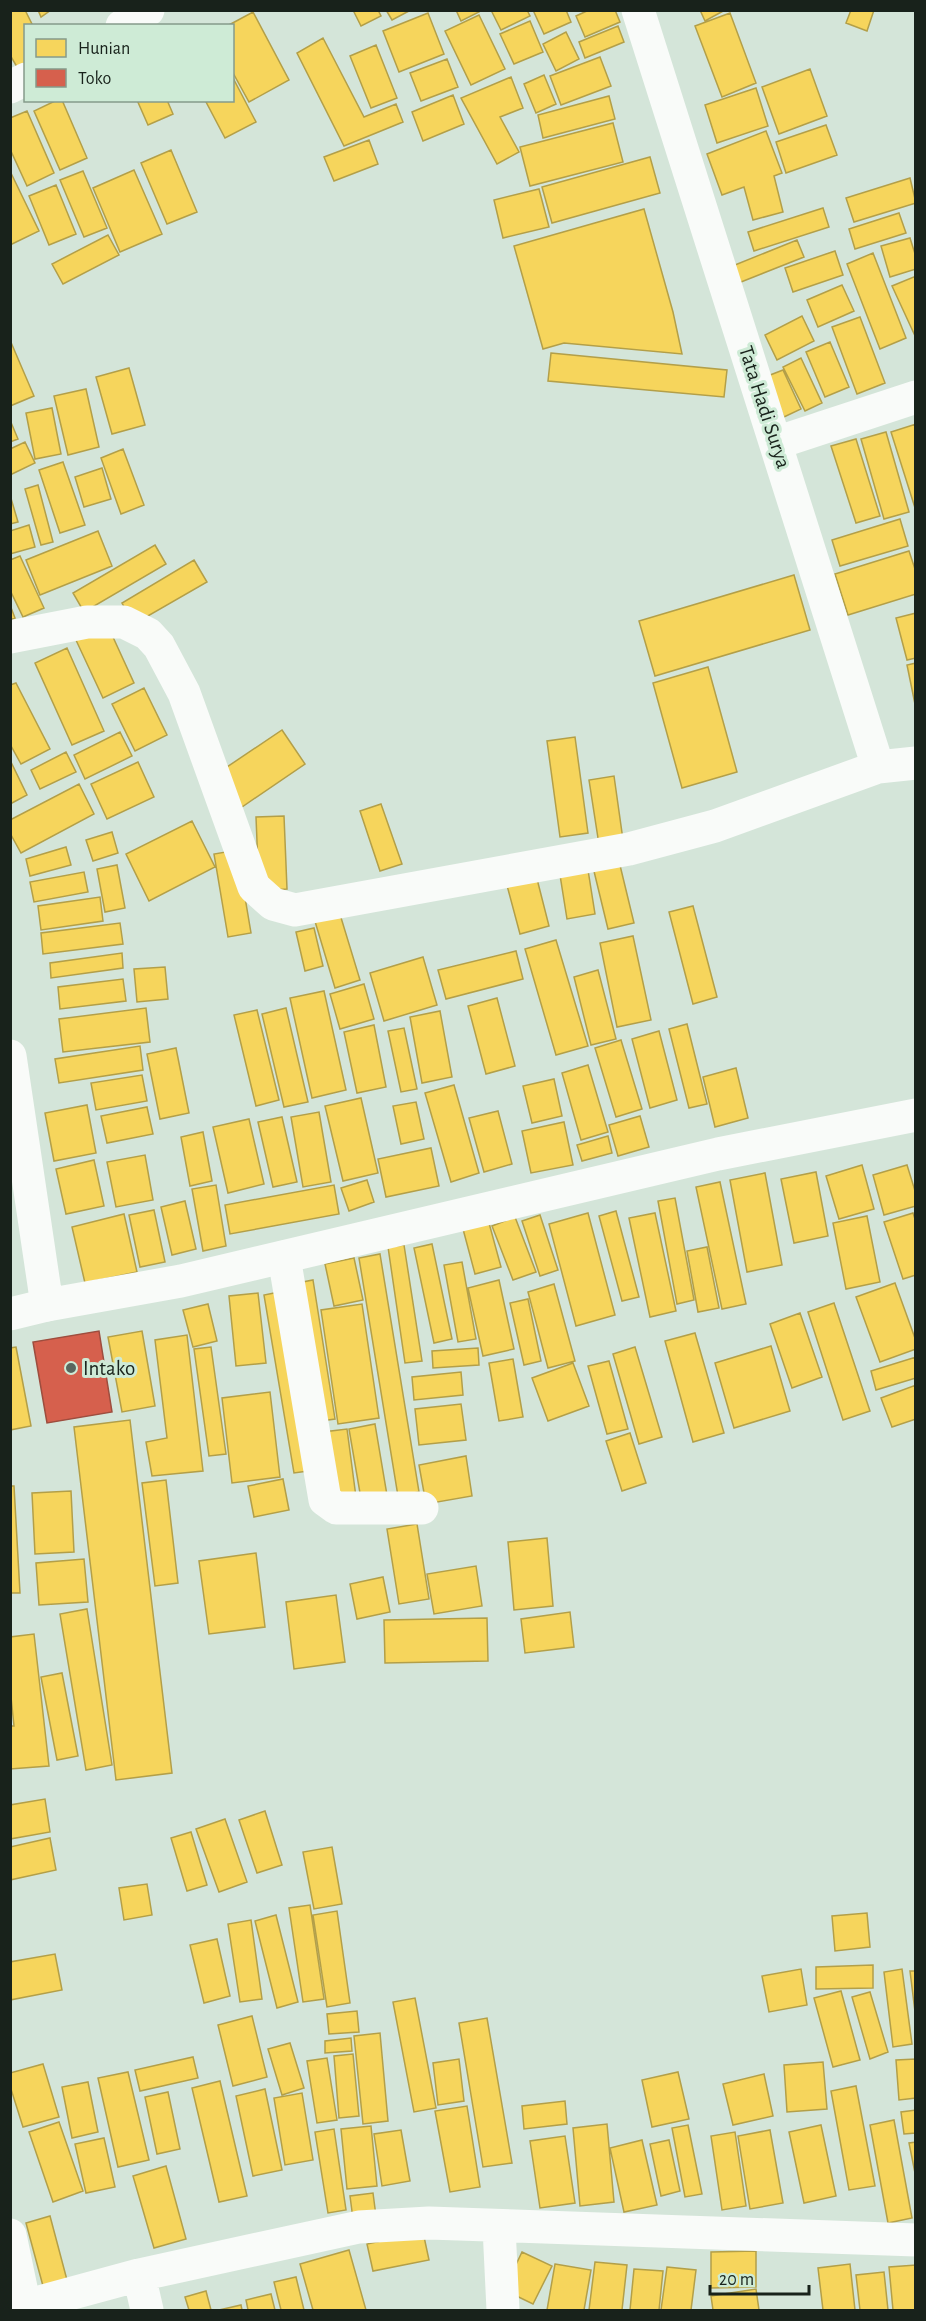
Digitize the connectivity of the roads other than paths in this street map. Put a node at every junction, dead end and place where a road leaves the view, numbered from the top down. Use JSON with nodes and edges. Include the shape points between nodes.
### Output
{"nodes":[{"id":1,"x":638,"y":10,"type":"edge"},
{"id":2,"x":24,"y":80,"type":"edge"},
{"id":3,"x":10,"y":87,"type":"edge"},
{"id":4,"x":915,"y":398,"type":"edge"},
{"id":5,"x":776,"y":443,"type":"junction"},
{"id":6,"x":10,"y":637,"type":"edge"},
{"id":7,"x":915,"y":763,"type":"edge"},
{"id":8,"x":878,"y":767,"type":"junction"},
{"id":9,"x":10,"y":1056,"type":"edge"},
{"id":10,"x":915,"y":1114,"type":"edge"},
{"id":11,"x":284,"y":1257,"type":"junction"},
{"id":12,"x":47,"y":1305,"type":"junction"},
{"id":13,"x":10,"y":1314,"type":"edge"},
{"id":14,"x":422,"y":1508,"type":"dead end"},
{"id":15,"x":499,"y":2227,"type":"junction"},
{"id":16,"x":10,"y":2235,"type":"edge"},
{"id":17,"x":915,"y":2240,"type":"edge"},
{"id":18,"x":139,"y":2275,"type":"junction"},
{"id":19,"x":18,"y":2308,"type":"edge"},
{"id":20,"x":147,"y":2310,"type":"edge"},
{"id":21,"x":503,"y":2310,"type":"edge"}],
"edges":[{"from":1,"to":5,"type":"street","name":"Tata Hadi Surya"},
{"from":2,"to":3,"type":"street"},
{"from":4,"to":5,"type":"street"},
{"from":5,"to":8,"type":"street","name":"Tata Hadi Surya"},
{"from":6,"to":8,"type":"street","via":[[87,622],[124,622],[148,634],[159,646],[184,693],[254,887],[267,900],[288,909],[629,849],[715,826]]},
{"from":7,"to":8,"type":"street"},
{"from":9,"to":12,"type":"street"},
{"from":10,"to":11,"type":"street","via":[[718,1154]]},
{"from":11,"to":12,"type":"street","via":[[181,1281]]},
{"from":11,"to":14,"type":"street","via":[[325,1500],[336,1508]]},
{"from":12,"to":13,"type":"street"},
{"from":15,"to":17,"type":"street"},
{"from":15,"to":18,"type":"street","via":[[429,2223],[359,2227]]},
{"from":15,"to":21,"type":"street"},
{"from":16,"to":19,"type":"street"},
{"from":18,"to":19,"type":"street"},
{"from":18,"to":20,"type":"street"}]}
